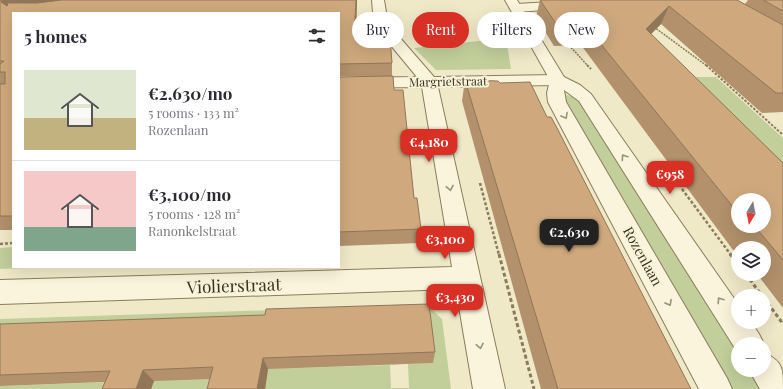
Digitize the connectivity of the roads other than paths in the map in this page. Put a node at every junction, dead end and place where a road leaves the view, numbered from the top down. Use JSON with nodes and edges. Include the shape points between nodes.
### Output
{"nodes":[{"id":1,"x":378,"y":0,"type":"edge"},
{"id":2,"x":514,"y":4,"type":"edge"},
{"id":3,"x":582,"y":4,"type":"edge"},
{"id":4,"x":558,"y":80,"type":"junction"},
{"id":5,"x":429,"y":81,"type":"junction"},
{"id":6,"x":340,"y":83,"type":"edge"},
{"id":7,"x":467,"y":278,"type":"junction"},
{"id":8,"x":0,"y":292,"type":"edge"},
{"id":9,"x":744,"y":337,"type":"edge"},
{"id":10,"x":489,"y":389,"type":"edge"},
{"id":11,"x":716,"y":389,"type":"edge"}],
"edges":[{"from":1,"to":5,"type":"street","via":[[381,24]]},
{"from":2,"to":3,"type":"street"},
{"from":2,"to":4,"type":"street"},
{"from":4,"to":5,"type":"street","name":"Margrietstraat"},
{"from":9,"to":4,"type":"street","one_way":true,"via":[[585,98]]},
{"from":4,"to":11,"type":"street","name":"Rozenlaan","one_way":true,"via":[[555,93],[557,102]]},
{"from":5,"to":6,"type":"street","name":"Margrietstraat"},
{"from":5,"to":7,"type":"street","one_way":true},
{"from":7,"to":8,"type":"street","name":"Violierstraat"},
{"from":7,"to":10,"type":"street","one_way":true}]}
